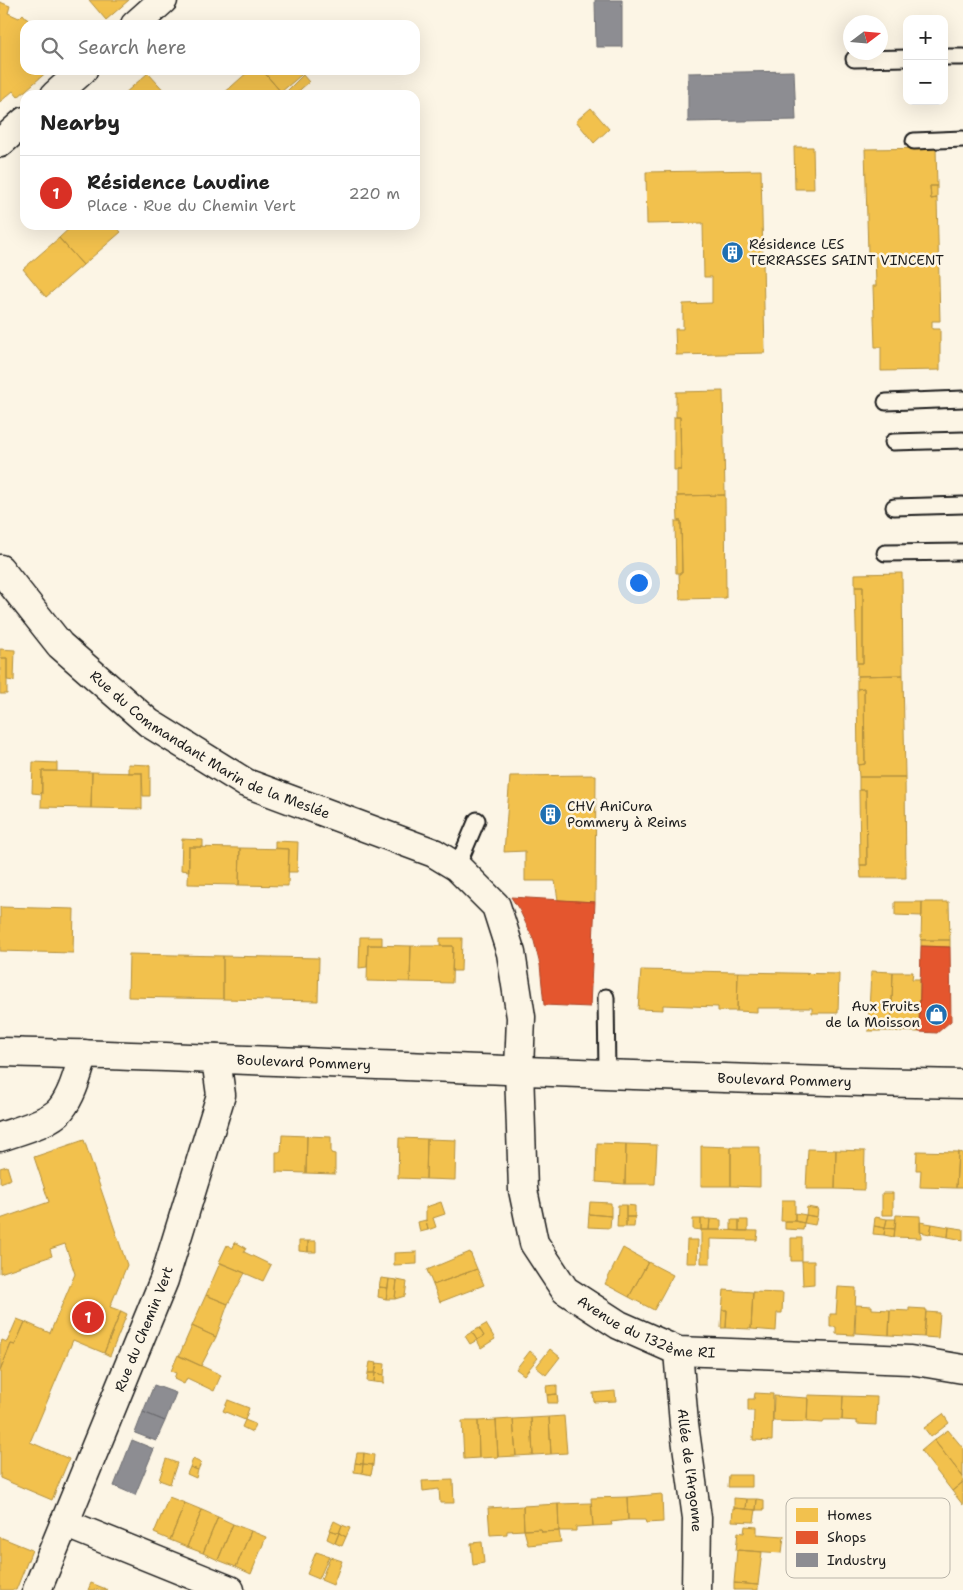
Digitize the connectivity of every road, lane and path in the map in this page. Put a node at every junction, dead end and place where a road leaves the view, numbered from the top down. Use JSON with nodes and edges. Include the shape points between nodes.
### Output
{"nodes":[{"id":1,"x":163,"y":0,"type":"edge"},
{"id":2,"x":141,"y":20,"type":"edge"},
{"id":3,"x":948,"y":57,"type":"edge"},
{"id":4,"x":963,"y":57,"type":"edge"},
{"id":5,"x":888,"y":58,"type":"edge"},
{"id":6,"x":903,"y":58,"type":"edge"},
{"id":7,"x":78,"y":75,"type":"edge"},
{"id":8,"x":61,"y":90,"type":"edge"},
{"id":9,"x":20,"y":125,"type":"edge"},
{"id":10,"x":963,"y":139,"type":"edge"},
{"id":11,"x":914,"y":140,"type":"dead end"},
{"id":12,"x":0,"y":143,"type":"edge"},
{"id":13,"x":963,"y":399,"type":"edge"},
{"id":14,"x":886,"y":402,"type":"dead end"},
{"id":15,"x":963,"y":440,"type":"edge"},
{"id":16,"x":892,"y":442,"type":"dead end"},
{"id":17,"x":963,"y":505,"type":"edge"},
{"id":18,"x":894,"y":507,"type":"dead end"},
{"id":19,"x":963,"y":552,"type":"edge"},
{"id":20,"x":885,"y":553,"type":"dead end"},
{"id":21,"x":0,"y":570,"type":"edge"},
{"id":22,"x":477,"y":820,"type":"dead end"},
{"id":23,"x":457,"y":866,"type":"junction"},
{"id":24,"x":606,"y":997,"type":"dead end"},
{"id":25,"x":0,"y":1052,"type":"edge"},
{"id":26,"x":84,"y":1054,"type":"junction"},
{"id":27,"x":216,"y":1059,"type":"junction"},
{"id":28,"x":519,"y":1070,"type":"junction"},
{"id":29,"x":607,"y":1074,"type":"junction"},
{"id":30,"x":963,"y":1084,"type":"edge"},
{"id":31,"x":0,"y":1136,"type":"edge"},
{"id":32,"x":678,"y":1351,"type":"junction"},
{"id":33,"x":963,"y":1369,"type":"edge"},
{"id":34,"x":64,"y":1523,"type":"junction"},
{"id":35,"x":37,"y":1590,"type":"edge"},
{"id":36,"x":230,"y":1590,"type":"edge"},
{"id":37,"x":696,"y":1590,"type":"edge"}],
"edges":[{"from":1,"to":2,"type":"street"},
{"from":3,"to":4,"type":"lane"},
{"from":5,"to":6,"type":"lane"},
{"from":7,"to":8,"type":"street"},
{"from":9,"to":12,"type":"street"},
{"from":10,"to":11,"type":"lane"},
{"from":13,"to":14,"type":"lane"},
{"from":15,"to":16,"type":"lane"},
{"from":17,"to":18,"type":"lane"},
{"from":19,"to":20,"type":"lane"},
{"from":21,"to":23,"type":"street","name":"Rue du Commandant Marin de la Meslée","via":[[60,645],[149,723],[246,782],[434,853]]},
{"from":22,"to":23,"type":"lane"},
{"from":23,"to":28,"type":"street","name":"Rue du Commandant Marin de la Meslée","via":[[496,906],[511,953],[521,1017]]},
{"from":24,"to":29,"type":"lane"},
{"from":25,"to":26,"type":"street","name":"Boulevard Pommery"},
{"from":26,"to":27,"type":"street","name":"Boulevard Pommery"},
{"from":26,"to":31,"type":"street","via":[[60,1110],[44,1121]]},
{"from":27,"to":28,"type":"street","name":"Boulevard Pommery"},
{"from":27,"to":34,"type":"street","name":"Rue du Chemin Vert","via":[[222,1095],[164,1280]]},
{"from":28,"to":29,"type":"street","name":"Boulevard Pommery"},
{"from":28,"to":32,"type":"street","name":"Avenue du 132ème RI","via":[[523,1190],[534,1243],[565,1290],[619,1324]]},
{"from":29,"to":30,"type":"street","name":"Boulevard Pommery","via":[[797,1082]]},
{"from":32,"to":33,"type":"street","name":"Avenue du 132ème RI","via":[[910,1360]]},
{"from":32,"to":37,"type":"street","name":"Allée de l'Argonne","via":[[697,1518]]},
{"from":34,"to":35,"type":"street","name":"Rue du Chemin Vert"},
{"from":34,"to":36,"type":"street"}]}
